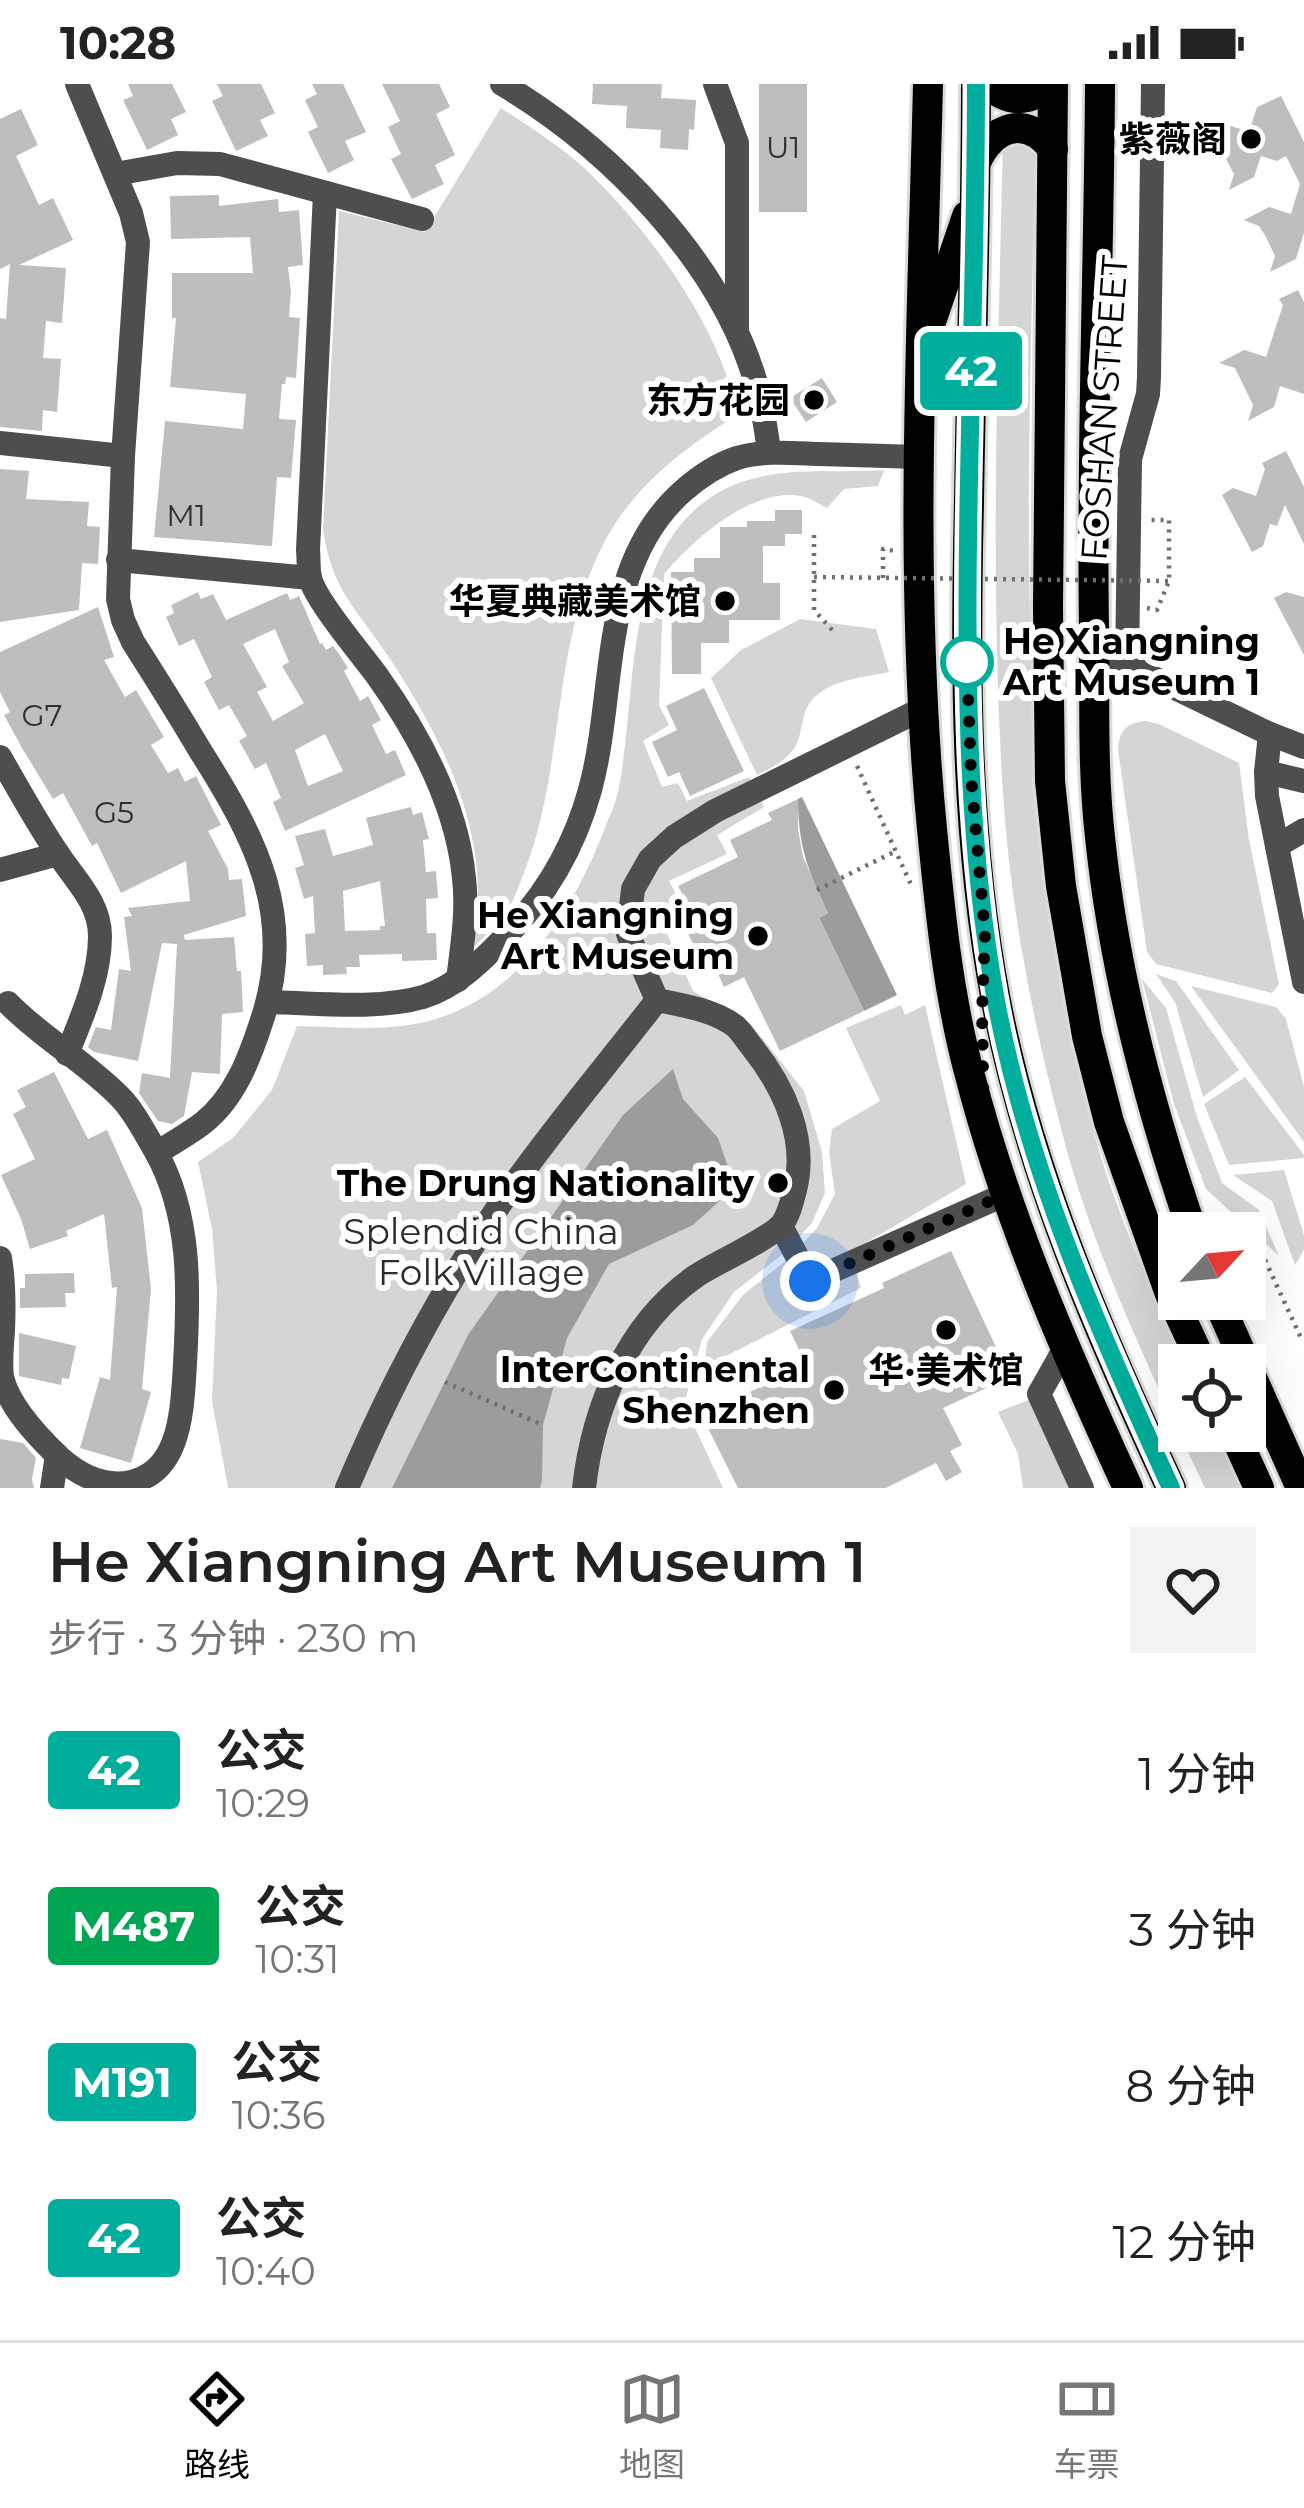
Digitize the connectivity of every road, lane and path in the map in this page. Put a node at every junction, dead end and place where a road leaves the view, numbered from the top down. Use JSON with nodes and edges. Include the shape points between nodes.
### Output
{"nodes":[{"id":1,"x":77,"y":84,"type":"edge"},
{"id":2,"x":502,"y":84,"type":"edge"},
{"id":3,"x":715,"y":84,"type":"edge"},
{"id":4,"x":928,"y":84,"type":"edge"},
{"id":5,"x":976,"y":84,"type":"edge"},
{"id":6,"x":988,"y":84,"type":"edge"},
{"id":7,"x":1051,"y":84,"type":"edge"},
{"id":8,"x":1100,"y":84,"type":"edge"},
{"id":9,"x":1155,"y":91,"type":"edge"},
{"id":10,"x":1052,"y":149,"type":"junction"},
{"id":11,"x":116,"y":174,"type":"junction"},
{"id":12,"x":976,"y":175,"type":"junction"},
{"id":13,"x":325,"y":193,"type":"junction"},
{"id":14,"x":422,"y":219,"type":"dead end"},
{"id":15,"x":737,"y":334,"type":"junction"},
{"id":16,"x":922,"y":351,"type":"junction"},
{"id":17,"x":1049,"y":405,"type":"junction"},
{"id":18,"x":0,"y":443,"type":"edge"},
{"id":19,"x":769,"y":452,"type":"junction"},
{"id":20,"x":123,"y":456,"type":"junction"},
{"id":21,"x":920,"y":457,"type":"junction"},
{"id":22,"x":1147,"y":520,"type":"dead end"},
{"id":23,"x":814,"y":535,"type":"dead end"},
{"id":24,"x":1093,"y":546,"type":"junction"},
{"id":25,"x":118,"y":560,"type":"junction"},
{"id":26,"x":895,"y":565,"type":"dead end"},
{"id":27,"x":814,"y":577,"type":"junction"},
{"id":28,"x":310,"y":578,"type":"junction"},
{"id":29,"x":883,"y":578,"type":"junction"},
{"id":30,"x":1169,"y":581,"type":"junction"},
{"id":31,"x":1128,"y":603,"type":"junction"},
{"id":32,"x":834,"y":632,"type":"dead end"},
{"id":33,"x":1094,"y":649,"type":"junction"},
{"id":34,"x":1127,"y":664,"type":"junction"},
{"id":35,"x":922,"y":709,"type":"junction"},
{"id":36,"x":1270,"y":734,"type":"junction"},
{"id":37,"x":847,"y":745,"type":"junction"},
{"id":38,"x":1304,"y":747,"type":"edge"},
{"id":39,"x":0,"y":758,"type":"edge"},
{"id":40,"x":1266,"y":772,"type":"junction"},
{"id":41,"x":1304,"y":781,"type":"edge"},
{"id":42,"x":1304,"y":830,"type":"edge"},
{"id":43,"x":1100,"y":836,"type":"junction"},
{"id":44,"x":1277,"y":846,"type":"junction"},
{"id":45,"x":896,"y":851,"type":"junction"},
{"id":46,"x":58,"y":854,"type":"junction"},
{"id":47,"x":0,"y":870,"type":"edge"},
{"id":48,"x":817,"y":890,"type":"dead end"},
{"id":49,"x":918,"y":902,"type":"dead end"},
{"id":50,"x":985,"y":934,"type":"junction"},
{"id":51,"x":458,"y":980,"type":"junction"},
{"id":52,"x":1304,"y":982,"type":"edge"},
{"id":53,"x":657,"y":1000,"type":"junction"},
{"id":54,"x":268,"y":1002,"type":"junction"},
{"id":55,"x":8,"y":1004,"type":"dead end"},
{"id":56,"x":1087,"y":1036,"type":"junction"},
{"id":57,"x":67,"y":1054,"type":"junction"},
{"id":58,"x":984,"y":1127,"type":"junction"},
{"id":59,"x":157,"y":1153,"type":"junction"},
{"id":60,"x":1006,"y":1194,"type":"junction"},
{"id":61,"x":1187,"y":1212,"type":"edge"},
{"id":62,"x":781,"y":1226,"type":"junction"},
{"id":63,"x":0,"y":1258,"type":"edge"},
{"id":64,"x":1266,"y":1262,"type":"edge"},
{"id":65,"x":1226,"y":1320,"type":"edge"},
{"id":66,"x":1301,"y":1338,"type":"dead end"},
{"id":67,"x":1193,"y":1344,"type":"edge"},
{"id":68,"x":1064,"y":1348,"type":"junction"},
{"id":69,"x":445,"y":1382,"type":"dead end"},
{"id":70,"x":543,"y":1425,"type":"dead end"},
{"id":71,"x":1243,"y":1452,"type":"edge"},
{"id":72,"x":57,"y":1455,"type":"junction"},
{"id":73,"x":166,"y":1459,"type":"junction"},
{"id":74,"x":52,"y":1488,"type":"edge"},
{"id":75,"x":153,"y":1488,"type":"edge"},
{"id":76,"x":347,"y":1488,"type":"edge"},
{"id":77,"x":584,"y":1488,"type":"edge"},
{"id":78,"x":1082,"y":1488,"type":"edge"},
{"id":79,"x":1128,"y":1488,"type":"edge"},
{"id":80,"x":1171,"y":1488,"type":"edge"},
{"id":81,"x":1259,"y":1488,"type":"edge"},
{"id":82,"x":1301,"y":1488,"type":"edge"}],
"edges":[{"from":1,"to":11,"type":"street"},
{"from":2,"to":15,"type":"street","via":[[628,182],[693,260]]},
{"from":3,"to":15,"type":"street","via":[[737,143]]},
{"from":4,"to":16,"type":"main road"},
{"from":5,"to":12,"type":"main road"},
{"from":6,"to":7,"type":"main road","via":[[1013,99]]},
{"from":7,"to":10,"type":"main road"},
{"from":8,"to":24,"type":"main road"},
{"from":9,"to":31,"type":"street","name":"FOSHAN STREET","via":[[1149,377],[1130,459]]},
{"from":10,"to":12,"type":"main road","via":[[1035,132],[1013,129],[989,140]]},
{"from":10,"to":17,"type":"main road"},
{"from":11,"to":13,"type":"street","via":[[198,161]]},
{"from":11,"to":20,"type":"street","via":[[138,242]]},
{"from":12,"to":16,"type":"main road"},
{"from":12,"to":50,"type":"main road","via":[[966,632]]},
{"from":13,"to":14,"type":"street"},
{"from":13,"to":28,"type":"street"},
{"from":15,"to":19,"type":"street"},
{"from":16,"to":21,"type":"main road"},
{"from":17,"to":24,"type":"main road"},
{"from":17,"to":56,"type":"main road","via":[[1050,782]]},
{"from":18,"to":20,"type":"street"},
{"from":19,"to":21,"type":"street"},
{"from":19,"to":51,"type":"street","via":[[718,466],[653,522],[616,622],[591,785],[572,841],[525,916]]},
{"from":20,"to":25,"type":"street"},
{"from":21,"to":35,"type":"main road"},
{"from":22,"to":30,"type":"path","via":[[1169,520]]},
{"from":23,"to":27,"type":"path"},
{"from":24,"to":33,"type":"main road"},
{"from":25,"to":28,"type":"street"},
{"from":25,"to":54,"type":"street","via":[[118,599],[133,642],[259,856],[273,921]]},
{"from":26,"to":29,"type":"path","via":[[895,549],[883,549]]},
{"from":27,"to":29,"type":"path","bridge":true},
{"from":27,"to":32,"type":"path","via":[[814,610]]},
{"from":28,"to":51,"type":"street","via":[[416,737],[451,815],[465,881]]},
{"from":29,"to":30,"type":"path","bridge":true},
{"from":30,"to":31,"type":"path","via":[[1157,610]]},
{"from":31,"to":34,"type":"street","name":"FOSHAN STREET"},
{"from":33,"to":34,"type":"street"},
{"from":33,"to":43,"type":"main road"},
{"from":34,"to":36,"type":"street"},
{"from":35,"to":37,"type":"street"},
{"from":35,"to":58,"type":"main road","via":[[946,955]]},
{"from":36,"to":38,"type":"street"},
{"from":36,"to":40,"type":"street"},
{"from":37,"to":45,"type":"path"},
{"from":37,"to":53,"type":"street","via":[[715,811],[650,859],[633,889],[628,934]]},
{"from":39,"to":46,"type":"street"},
{"from":40,"to":41,"type":"street"},
{"from":40,"to":44,"type":"street"},
{"from":42,"to":44,"type":"street"},
{"from":43,"to":56,"type":"main road"},
{"from":43,"to":61,"type":"main road","via":[[1138,1050]]},
{"from":44,"to":52,"type":"street"},
{"from":45,"to":48,"type":"path"},
{"from":45,"to":49,"type":"path"},
{"from":46,"to":47,"type":"street"},
{"from":46,"to":57,"type":"street","via":[[93,904],[100,937]]},
{"from":50,"to":58,"type":"main road"},
{"from":50,"to":80,"type":"main road","via":[[1014,1082],[1046,1188]]},
{"from":51,"to":54,"type":"street","via":[[392,1003]]},
{"from":53,"to":62,"type":"street","via":[[736,1026],[773,1073],[793,1120],[800,1171]]},
{"from":53,"to":76,"type":"street","via":[[452,1277]]},
{"from":54,"to":59,"type":"street","via":[[233,1090],[207,1120]]},
{"from":55,"to":57,"type":"street"},
{"from":56,"to":67,"type":"main road","via":[[1109,1122]]},
{"from":57,"to":59,"type":"street","via":[[122,1099]]},
{"from":58,"to":60,"type":"main road"},
{"from":59,"to":73,"type":"street","via":[[183,1232],[189,1288],[181,1412]]},
{"from":60,"to":62,"type":"street","via":[[810,1281]]},
{"from":60,"to":68,"type":"main road"},
{"from":62,"to":77,"type":"street","via":[[694,1278],[656,1312],[618,1366],[598,1413]]},
{"from":63,"to":72,"type":"street","via":[[2,1378]]},
{"from":64,"to":66,"type":"path"},
{"from":65,"to":82,"type":"main road"},
{"from":68,"to":78,"type":"street","via":[[1039,1394]]},
{"from":68,"to":79,"type":"main road"},
{"from":69,"to":70,"type":"path"},
{"from":71,"to":81,"type":"main road"},
{"from":72,"to":73,"type":"street","via":[[110,1483],[139,1479]]},
{"from":72,"to":74,"type":"street"},
{"from":73,"to":75,"type":"street"}]}
